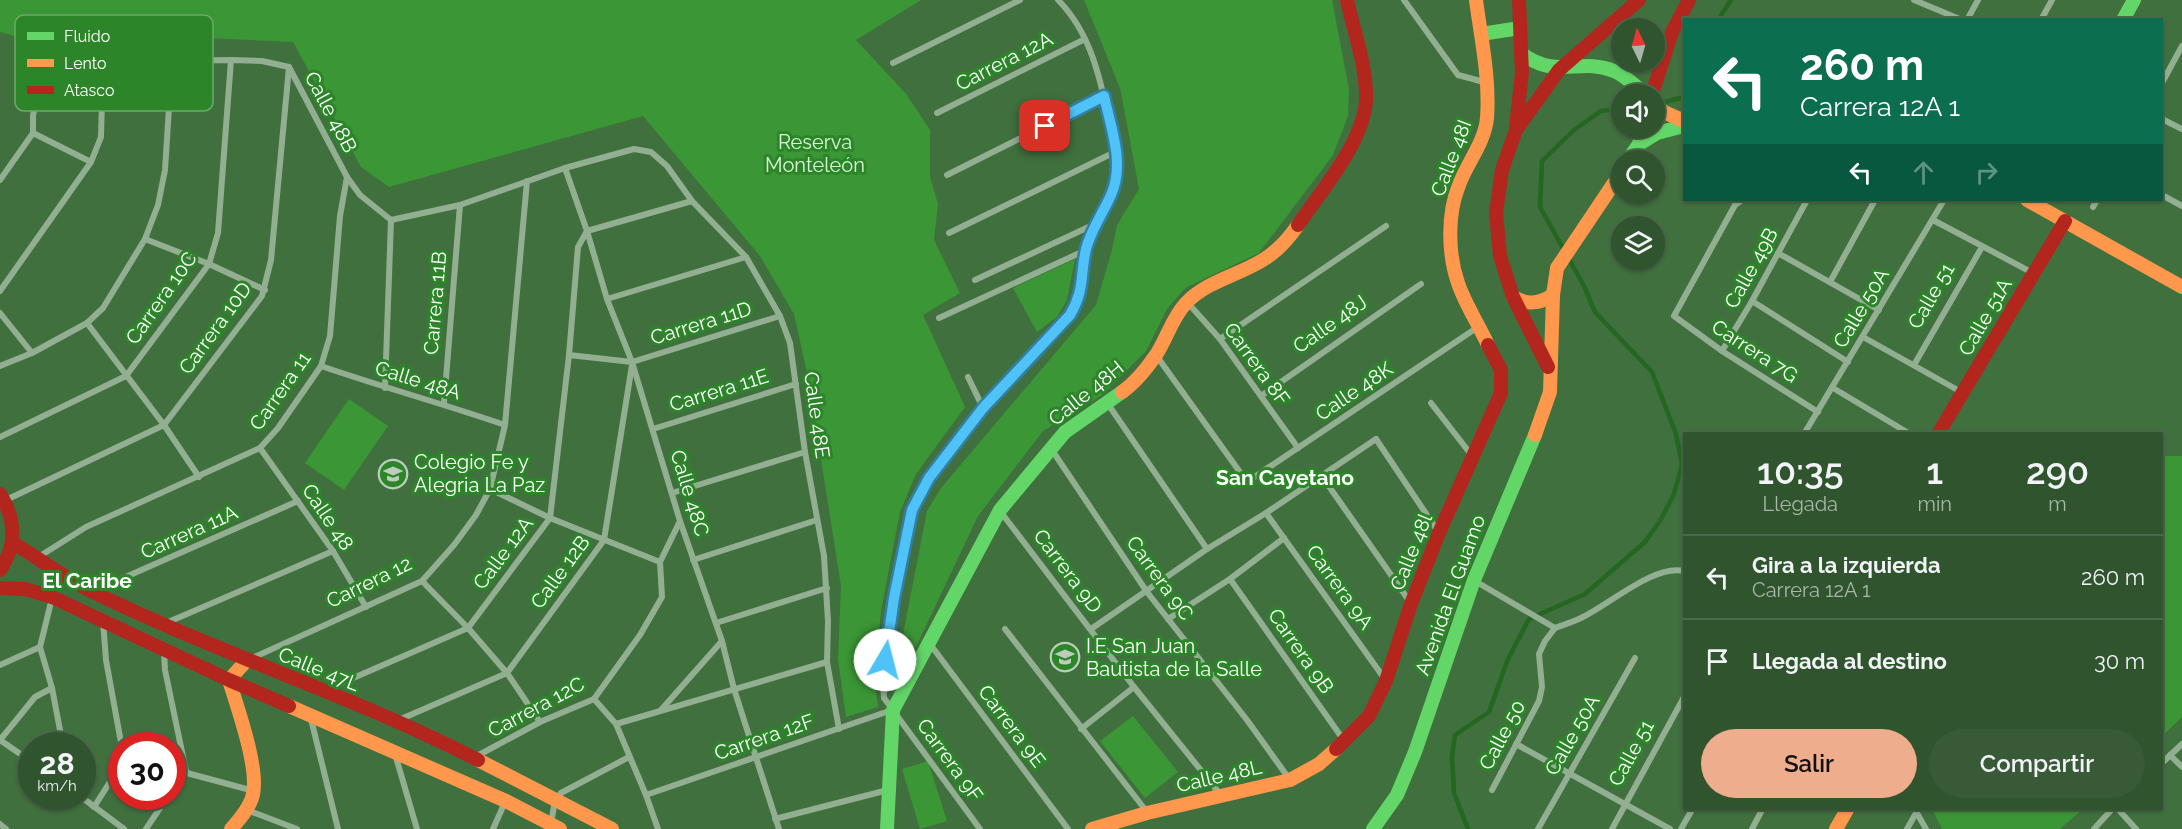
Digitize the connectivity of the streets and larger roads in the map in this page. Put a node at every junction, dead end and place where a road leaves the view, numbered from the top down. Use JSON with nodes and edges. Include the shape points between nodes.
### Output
{"nodes":[{"id":1,"x":1020,"y":0,"type":"edge"},
{"id":2,"x":1058,"y":0,"type":"edge"},
{"id":3,"x":1347,"y":0,"type":"edge"},
{"id":4,"x":1404,"y":0,"type":"edge"},
{"id":5,"x":1476,"y":0,"type":"edge"},
{"id":6,"x":1519,"y":0,"type":"edge"},
{"id":7,"x":1639,"y":0,"type":"edge"},
{"id":8,"x":1689,"y":0,"type":"edge"},
{"id":9,"x":1914,"y":0,"type":"edge"},
{"id":10,"x":1978,"y":0,"type":"edge"},
{"id":11,"x":2052,"y":0,"type":"edge"},
{"id":12,"x":2134,"y":0,"type":"edge"},
{"id":13,"x":1957,"y":18,"type":"edge"},
{"id":14,"x":1968,"y":18,"type":"edge"},
{"id":15,"x":2042,"y":18,"type":"edge"},
{"id":16,"x":2124,"y":18,"type":"edge"},
{"id":17,"x":1520,"y":28,"type":"junction"},
{"id":18,"x":1481,"y":34,"type":"junction"},
{"id":19,"x":1085,"y":39,"type":"junction"},
{"id":20,"x":2181,"y":51,"type":"edge"},
{"id":21,"x":1522,"y":54,"type":"junction"},
{"id":22,"x":213,"y":60,"type":"edge"},
{"id":23,"x":231,"y":60,"type":"junction"},
{"id":24,"x":893,"y":63,"type":"dead end"},
{"id":25,"x":289,"y":67,"type":"junction"},
{"id":26,"x":1559,"y":70,"type":"junction"},
{"id":27,"x":2163,"y":80,"type":"edge"},
{"id":28,"x":1486,"y":82,"type":"junction"},
{"id":29,"x":1633,"y":84,"type":"edge"},
{"id":30,"x":1655,"y":84,"type":"edge"},
{"id":31,"x":1104,"y":96,"type":"junction"},
{"id":32,"x":1665,"y":110,"type":"edge"},
{"id":33,"x":34,"y":111,"type":"edge"},
{"id":34,"x":102,"y":111,"type":"edge"},
{"id":35,"x":169,"y":111,"type":"edge"},
{"id":36,"x":938,"y":113,"type":"dead end"},
{"id":37,"x":1683,"y":120,"type":"edge"},
{"id":38,"x":2163,"y":120,"type":"edge"},
{"id":39,"x":1683,"y":126,"type":"edge"},
{"id":40,"x":2182,"y":129,"type":"edge"},
{"id":41,"x":1516,"y":130,"type":"junction"},
{"id":42,"x":33,"y":133,"type":"junction"},
{"id":43,"x":1641,"y":138,"type":"edge"},
{"id":44,"x":1640,"y":144,"type":"junction"},
{"id":45,"x":1636,"y":150,"type":"edge"},
{"id":46,"x":1117,"y":151,"type":"junction"},
{"id":47,"x":91,"y":162,"type":"junction"},
{"id":48,"x":565,"y":168,"type":"junction"},
{"id":49,"x":947,"y":175,"type":"dead end"},
{"id":50,"x":346,"y":177,"type":"junction"},
{"id":51,"x":0,"y":180,"type":"edge"},
{"id":52,"x":527,"y":181,"type":"junction"},
{"id":53,"x":1611,"y":187,"type":"edge"},
{"id":54,"x":2163,"y":196,"type":"edge"},
{"id":55,"x":692,"y":201,"type":"junction"},
{"id":56,"x":1741,"y":201,"type":"edge"},
{"id":57,"x":1806,"y":201,"type":"edge"},
{"id":58,"x":1874,"y":201,"type":"edge"},
{"id":59,"x":1943,"y":201,"type":"edge"},
{"id":60,"x":2029,"y":201,"type":"edge"},
{"id":61,"x":2096,"y":201,"type":"edge"},
{"id":62,"x":460,"y":205,"type":"junction"},
{"id":63,"x":2182,"y":206,"type":"edge"},
{"id":64,"x":2093,"y":207,"type":"dead end"},
{"id":65,"x":391,"y":220,"type":"junction"},
{"id":66,"x":1933,"y":220,"type":"junction"},
{"id":67,"x":2065,"y":221,"type":"junction"},
{"id":68,"x":1095,"y":224,"type":"junction"},
{"id":69,"x":1386,"y":226,"type":"dead end"},
{"id":70,"x":587,"y":231,"type":"junction"},
{"id":71,"x":949,"y":233,"type":"dead end"},
{"id":72,"x":145,"y":239,"type":"junction"},
{"id":73,"x":1982,"y":247,"type":"junction"},
{"id":74,"x":1086,"y":250,"type":"junction"},
{"id":75,"x":1778,"y":253,"type":"junction"},
{"id":76,"x":746,"y":257,"type":"junction"},
{"id":77,"x":209,"y":264,"type":"junction"},
{"id":78,"x":2034,"y":274,"type":"junction"},
{"id":79,"x":975,"y":280,"type":"dead end"},
{"id":80,"x":1830,"y":282,"type":"junction"},
{"id":81,"x":1421,"y":284,"type":"dead end"},
{"id":82,"x":2182,"y":287,"type":"edge"},
{"id":83,"x":265,"y":290,"type":"junction"},
{"id":84,"x":0,"y":291,"type":"edge"},
{"id":85,"x":1553,"y":295,"type":"junction"},
{"id":86,"x":1513,"y":297,"type":"junction"},
{"id":87,"x":607,"y":298,"type":"junction"},
{"id":88,"x":1752,"y":301,"type":"junction"},
{"id":89,"x":1187,"y":302,"type":"junction"},
{"id":90,"x":1879,"y":310,"type":"junction"},
{"id":91,"x":0,"y":313,"type":"edge"},
{"id":92,"x":780,"y":316,"type":"junction"},
{"id":93,"x":939,"y":318,"type":"dead end"},
{"id":94,"x":87,"y":323,"type":"junction"},
{"id":95,"x":1479,"y":327,"type":"junction"},
{"id":96,"x":1863,"y":337,"type":"junction"},
{"id":97,"x":1220,"y":339,"type":"junction"},
{"id":98,"x":1722,"y":351,"type":"junction"},
{"id":99,"x":32,"y":353,"type":"junction"},
{"id":100,"x":569,"y":355,"type":"junction"},
{"id":101,"x":1156,"y":355,"type":"junction"},
{"id":102,"x":632,"y":362,"type":"junction"},
{"id":103,"x":1848,"y":362,"type":"junction"},
{"id":104,"x":1914,"y":365,"type":"junction"},
{"id":105,"x":0,"y":366,"type":"edge"},
{"id":106,"x":321,"y":366,"type":"junction"},
{"id":107,"x":1501,"y":370,"type":"joint"},
{"id":108,"x":1549,"y":370,"type":"junction"},
{"id":109,"x":126,"y":376,"type":"junction"},
{"id":110,"x":968,"y":377,"type":"dead end"},
{"id":111,"x":796,"y":384,"type":"junction"},
{"id":112,"x":384,"y":388,"type":"junction"},
{"id":113,"x":1833,"y":388,"type":"junction"},
{"id":114,"x":1963,"y":393,"type":"junction"},
{"id":115,"x":1261,"y":396,"type":"junction"},
{"id":116,"x":444,"y":403,"type":"junction"},
{"id":117,"x":1431,"y":403,"type":"dead end"},
{"id":118,"x":1108,"y":404,"type":"junction"},
{"id":119,"x":983,"y":408,"type":"junction"},
{"id":120,"x":1818,"y":412,"type":"junction"},
{"id":121,"x":164,"y":425,"type":"junction"},
{"id":122,"x":505,"y":425,"type":"junction"},
{"id":123,"x":653,"y":429,"type":"junction"},
{"id":124,"x":1805,"y":432,"type":"edge"},
{"id":125,"x":1907,"y":432,"type":"edge"},
{"id":126,"x":1939,"y":432,"type":"edge"},
{"id":127,"x":0,"y":437,"type":"edge"},
{"id":128,"x":260,"y":448,"type":"junction"},
{"id":129,"x":1051,"y":448,"type":"junction"},
{"id":130,"x":1298,"y":448,"type":"junction"},
{"id":131,"x":805,"y":452,"type":"junction"},
{"id":132,"x":1473,"y":457,"type":"junction"},
{"id":133,"x":1321,"y":475,"type":"junction"},
{"id":134,"x":199,"y":477,"type":"junction"},
{"id":135,"x":490,"y":489,"type":"junction"},
{"id":136,"x":672,"y":493,"type":"junction"},
{"id":137,"x":3,"y":497,"type":"edge"},
{"id":138,"x":298,"y":501,"type":"junction"},
{"id":139,"x":1000,"y":510,"type":"junction"},
{"id":140,"x":1266,"y":513,"type":"junction"},
{"id":141,"x":550,"y":518,"type":"junction"},
{"id":142,"x":818,"y":520,"type":"junction"},
{"id":143,"x":680,"y":521,"type":"junction"},
{"id":144,"x":1439,"y":533,"type":"junction"},
{"id":145,"x":1284,"y":538,"type":"junction"},
{"id":146,"x":604,"y":540,"type":"junction"},
{"id":147,"x":13,"y":543,"type":"junction"},
{"id":148,"x":1207,"y":549,"type":"junction"},
{"id":149,"x":333,"y":551,"type":"junction"},
{"id":150,"x":36,"y":558,"type":"junction"},
{"id":151,"x":693,"y":560,"type":"junction"},
{"id":152,"x":660,"y":562,"type":"junction"},
{"id":153,"x":0,"y":570,"type":"edge"},
{"id":154,"x":1683,"y":571,"type":"edge"},
{"id":155,"x":1230,"y":579,"type":"junction"},
{"id":156,"x":1474,"y":580,"type":"junction"},
{"id":157,"x":422,"y":581,"type":"junction"},
{"id":158,"x":0,"y":588,"type":"edge"},
{"id":159,"x":827,"y":588,"type":"junction"},
{"id":160,"x":93,"y":592,"type":"junction"},
{"id":161,"x":1147,"y":592,"type":"junction"},
{"id":162,"x":52,"y":597,"type":"junction"},
{"id":163,"x":1411,"y":604,"type":"junction"},
{"id":164,"x":366,"y":608,"type":"junction"},
{"id":165,"x":1168,"y":619,"type":"junction"},
{"id":166,"x":103,"y":620,"type":"junction"},
{"id":167,"x":166,"y":623,"type":"junction"},
{"id":168,"x":716,"y":623,"type":"junction"},
{"id":169,"x":468,"y":628,"type":"junction"},
{"id":170,"x":1005,"y":628,"type":"dead end"},
{"id":171,"x":1555,"y":628,"type":"junction"},
{"id":172,"x":1091,"y":629,"type":"junction"},
{"id":173,"x":722,"y":641,"type":"junction"},
{"id":174,"x":929,"y":643,"type":"junction"},
{"id":175,"x":40,"y":647,"type":"junction"},
{"id":176,"x":164,"y":648,"type":"junction"},
{"id":177,"x":1635,"y":658,"type":"dead end"},
{"id":178,"x":247,"y":660,"type":"junction"},
{"id":179,"x":827,"y":662,"type":"junction"},
{"id":180,"x":0,"y":665,"type":"edge"},
{"id":181,"x":507,"y":674,"type":"junction"},
{"id":182,"x":230,"y":680,"type":"junction"},
{"id":183,"x":1386,"y":681,"type":"junction"},
{"id":184,"x":1134,"y":687,"type":"junction"},
{"id":185,"x":52,"y":688,"type":"junction"},
{"id":186,"x":734,"y":688,"type":"junction"},
{"id":187,"x":322,"y":692,"type":"junction"},
{"id":188,"x":594,"y":699,"type":"junction"},
{"id":189,"x":1683,"y":699,"type":"edge"},
{"id":190,"x":893,"y":710,"type":"junction"},
{"id":191,"x":661,"y":711,"type":"junction"},
{"id":192,"x":310,"y":714,"type":"junction"},
{"id":193,"x":398,"y":720,"type":"junction"},
{"id":194,"x":540,"y":723,"type":"junction"},
{"id":195,"x":616,"y":724,"type":"junction"},
{"id":196,"x":839,"y":729,"type":"junction"},
{"id":197,"x":1081,"y":729,"type":"junction"},
{"id":198,"x":60,"y":732,"type":"edge"},
{"id":199,"x":119,"y":732,"type":"edge"},
{"id":200,"x":178,"y":732,"type":"edge"},
{"id":201,"x":0,"y":740,"type":"edge"},
{"id":202,"x":1346,"y":742,"type":"junction"},
{"id":203,"x":1516,"y":744,"type":"junction"},
{"id":204,"x":2182,"y":744,"type":"edge"},
{"id":205,"x":394,"y":751,"type":"junction"},
{"id":206,"x":18,"y":752,"type":"edge"},
{"id":207,"x":2170,"y":755,"type":"junction"},
{"id":208,"x":629,"y":757,"type":"junction"},
{"id":209,"x":755,"y":757,"type":"junction"},
{"id":210,"x":475,"y":758,"type":"junction"},
{"id":211,"x":2163,"y":762,"type":"edge"},
{"id":212,"x":2182,"y":767,"type":"edge"},
{"id":213,"x":186,"y":771,"type":"edge"},
{"id":214,"x":1569,"y":773,"type":"junction"},
{"id":215,"x":1290,"y":780,"type":"junction"},
{"id":216,"x":108,"y":786,"type":"edge"},
{"id":217,"x":889,"y":790,"type":"junction"},
{"id":218,"x":1491,"y":790,"type":"dead end"},
{"id":219,"x":254,"y":791,"type":"junction"},
{"id":220,"x":646,"y":795,"type":"junction"},
{"id":221,"x":1220,"y":795,"type":"junction"},
{"id":222,"x":555,"y":800,"type":"junction"},
{"id":223,"x":506,"y":801,"type":"junction"},
{"id":224,"x":1625,"y":803,"type":"junction"},
{"id":225,"x":96,"y":804,"type":"edge"},
{"id":226,"x":96,"y":808,"type":"edge"},
{"id":227,"x":159,"y":810,"type":"edge"},
{"id":228,"x":246,"y":810,"type":"junction"},
{"id":229,"x":1692,"y":810,"type":"edge"},
{"id":230,"x":1763,"y":810,"type":"edge"},
{"id":231,"x":1847,"y":810,"type":"edge"},
{"id":232,"x":2113,"y":810,"type":"edge"},
{"id":233,"x":2117,"y":810,"type":"edge"},
{"id":234,"x":1915,"y":811,"type":"edge"},
{"id":235,"x":1147,"y":813,"type":"junction"},
{"id":236,"x":776,"y":819,"type":"junction"},
{"id":237,"x":0,"y":824,"type":"edge"},
{"id":238,"x":556,"y":827,"type":"edge"},
{"id":239,"x":6,"y":829,"type":"edge"},
{"id":240,"x":124,"y":829,"type":"edge"},
{"id":241,"x":146,"y":829,"type":"edge"},
{"id":242,"x":231,"y":829,"type":"edge"},
{"id":243,"x":297,"y":829,"type":"edge"},
{"id":244,"x":338,"y":829,"type":"edge"},
{"id":245,"x":417,"y":829,"type":"edge"},
{"id":246,"x":493,"y":829,"type":"edge"},
{"id":247,"x":612,"y":829,"type":"edge"},
{"id":248,"x":658,"y":829,"type":"edge"},
{"id":249,"x":779,"y":829,"type":"edge"},
{"id":250,"x":887,"y":829,"type":"edge"},
{"id":251,"x":980,"y":829,"type":"edge"},
{"id":252,"x":1068,"y":829,"type":"edge"},
{"id":253,"x":1092,"y":829,"type":"edge"},
{"id":254,"x":1373,"y":829,"type":"edge"},
{"id":255,"x":1539,"y":829,"type":"edge"},
{"id":256,"x":1612,"y":829,"type":"edge"},
{"id":257,"x":1670,"y":829,"type":"edge"},
{"id":258,"x":1681,"y":829,"type":"edge"},
{"id":259,"x":1752,"y":829,"type":"edge"},
{"id":260,"x":1836,"y":829,"type":"edge"},
{"id":261,"x":1907,"y":829,"type":"edge"},
{"id":262,"x":1926,"y":829,"type":"edge"},
{"id":263,"x":2094,"y":829,"type":"edge"},
{"id":264,"x":2136,"y":829,"type":"edge"}],
"edges":[{"from":1,"to":24,"type":"street"},
{"from":2,"to":19,"type":"street","name":"Carrera 9F"},
{"from":3,"to":89,"type":"street","name":"Calle 48H","via":[[1366,100],[1362,123],[1344,158],[1286,242],[1265,259],[1206,287]]},
{"from":4,"to":28,"type":"street","via":[[1458,75]]},
{"from":5,"to":18,"type":"street","name":"Calle 48I"},
{"from":6,"to":17,"type":"street"},
{"from":7,"to":26,"type":"street","name":"Avenida El Guamo"},
{"from":8,"to":30,"type":"street","via":[[1672,32]]},
{"from":9,"to":13,"type":"street"},
{"from":10,"to":14,"type":"street"},
{"from":11,"to":15,"type":"street"},
{"from":12,"to":16,"type":"street"},
{"from":17,"to":18,"type":"street"},
{"from":17,"to":21,"type":"street"},
{"from":18,"to":28,"type":"street","name":"Calle 48I"},
{"from":19,"to":31,"type":"street","name":"Carrera 9F"},
{"from":19,"to":36,"type":"street","name":"Carrera 12A"},
{"from":20,"to":27,"type":"street"},
{"from":21,"to":26,"type":"street","via":[[1538,66]]},
{"from":21,"to":41,"type":"street"},
{"from":22,"to":23,"type":"street","name":"Calle 48B"},
{"from":23,"to":25,"type":"street","name":"Calle 48B"},
{"from":23,"to":77,"type":"street","name":"Carrera 10C","via":[[218,233]]},
{"from":25,"to":50,"type":"street","name":"Calle 48B"},
{"from":25,"to":83,"type":"street","name":"Carrera 10D"},
{"from":26,"to":29,"type":"street","via":[[1595,66],[1612,70]]},
{"from":26,"to":41,"type":"street","name":"Avenida El Guamo"},
{"from":28,"to":95,"type":"street","name":"Calle 48I","via":[[1483,134],[1458,186],[1451,214],[1451,246],[1458,284]]},
{"from":31,"to":46,"type":"street","name":"Carrera 9F"},
{"from":31,"to":49,"type":"street"},
{"from":32,"to":37,"type":"street"},
{"from":33,"to":42,"type":"street","name":"Calle 48B"},
{"from":34,"to":47,"type":"street","via":[[101,136]]},
{"from":35,"to":72,"type":"street","via":[[165,170],[158,205]]},
{"from":38,"to":40,"type":"street"},
{"from":39,"to":44,"type":"street","via":[[1658,133]]},
{"from":41,"to":86,"type":"street","name":"Avenida El Guamo","via":[[1502,170],[1496,213],[1500,256]]},
{"from":42,"to":47,"type":"street"},
{"from":42,"to":51,"type":"street"},
{"from":43,"to":44,"type":"street"},
{"from":44,"to":45,"type":"street"},
{"from":46,"to":68,"type":"street","name":"Carrera 9F","via":[[1112,194]]},
{"from":46,"to":71,"type":"street"},
{"from":47,"to":84,"type":"street"},
{"from":48,"to":52,"type":"street"},
{"from":48,"to":55,"type":"street","name":"Calle 48E","via":[[634,149],[651,152],[667,166]]},
{"from":48,"to":70,"type":"street","name":"Calle 48C"},
{"from":50,"to":65,"type":"street","name":"Calle 48B","via":[[360,195]]},
{"from":50,"to":106,"type":"street","name":"Carrera 11","via":[[330,336]]},
{"from":52,"to":62,"type":"street"},
{"from":52,"to":122,"type":"street","name":"Carrera 12"},
{"from":53,"to":85,"type":"street","name":"Avenida El Guamo","via":[[1557,268]]},
{"from":54,"to":63,"type":"street"},
{"from":55,"to":70,"type":"street"},
{"from":55,"to":76,"type":"street","name":"Calle 48E"},
{"from":56,"to":98,"type":"street","name":"Carrera 7G","via":[[1674,316]]},
{"from":57,"to":75,"type":"street","name":"Calle 49B"},
{"from":58,"to":80,"type":"street"},
{"from":59,"to":66,"type":"street","name":"Calle 50A"},
{"from":60,"to":67,"type":"street"},
{"from":61,"to":64,"type":"street"},
{"from":62,"to":65,"type":"street"},
{"from":62,"to":116,"type":"street","name":"Carrera 11B"},
{"from":65,"to":112,"type":"street"},
{"from":66,"to":73,"type":"street"},
{"from":66,"to":90,"type":"street","name":"Calle 50A"},
{"from":67,"to":78,"type":"street","name":"Calle 51A"},
{"from":67,"to":82,"type":"street"},
{"from":68,"to":74,"type":"street","name":"Carrera 9F"},
{"from":68,"to":79,"type":"street"},
{"from":69,"to":97,"type":"street"},
{"from":70,"to":87,"type":"street","name":"Calle 48C"},
{"from":70,"to":100,"type":"street","name":"Calle 12A","via":[[578,247]]},
{"from":72,"to":77,"type":"street"},
{"from":72,"to":94,"type":"street","via":[[102,308]]},
{"from":73,"to":78,"type":"street"},
{"from":73,"to":104,"type":"street","name":"Calle 51"},
{"from":74,"to":93,"type":"street"},
{"from":74,"to":119,"type":"street","name":"Carrera 9F","via":[[1082,289],[1070,315]]},
{"from":75,"to":80,"type":"street"},
{"from":75,"to":88,"type":"street","name":"Calle 49B"},
{"from":76,"to":87,"type":"street"},
{"from":76,"to":92,"type":"street","name":"Calle 48E"},
{"from":77,"to":83,"type":"street"},
{"from":77,"to":109,"type":"street","name":"Carrera 10C"},
{"from":78,"to":114,"type":"street","name":"Calle 51A"},
{"from":80,"to":90,"type":"street"},
{"from":81,"to":115,"type":"street","name":"Calle 48J"},
{"from":83,"to":121,"type":"street","name":"Carrera 10D"},
{"from":85,"to":86,"type":"street","via":[[1533,304]]},
{"from":85,"to":108,"type":"street","name":"Avenida El Guamo"},
{"from":86,"to":108,"type":"street","name":"Avenida El Guamo"},
{"from":87,"to":102,"type":"street","name":"Calle 48C"},
{"from":88,"to":98,"type":"street","name":"Calle 49B"},
{"from":88,"to":103,"type":"street"},
{"from":89,"to":97,"type":"street","name":"Carrera 8F"},
{"from":89,"to":101,"type":"street","name":"Calle 48H"},
{"from":90,"to":96,"type":"street","name":"Calle 50A"},
{"from":91,"to":99,"type":"street"},
{"from":92,"to":102,"type":"street","name":"Carrera 11D"},
{"from":92,"to":111,"type":"street","name":"Calle 48E","via":[[790,343]]},
{"from":94,"to":99,"type":"street"},
{"from":94,"to":109,"type":"street"},
{"from":95,"to":107,"type":"street","name":"Calle 48I"},
{"from":95,"to":130,"type":"street","name":"Calle 48K"},
{"from":96,"to":103,"type":"street","name":"Calle 50A"},
{"from":96,"to":104,"type":"street"},
{"from":97,"to":115,"type":"street","name":"Carrera 8F"},
{"from":98,"to":120,"type":"street","name":"Carrera 7G"},
{"from":99,"to":105,"type":"street"},
{"from":100,"to":102,"type":"street"},
{"from":100,"to":141,"type":"street","name":"Calle 12A"},
{"from":101,"to":118,"type":"street","name":"Calle 48H","via":[[1129,387]]},
{"from":101,"to":130,"type":"street","name":"Calle 48K","via":[[1247,482]]},
{"from":102,"to":123,"type":"street","name":"Calle 48C"},
{"from":102,"to":146,"type":"street","name":"Calle 12B"},
{"from":103,"to":113,"type":"street","name":"Calle 50A"},
{"from":104,"to":114,"type":"street"},
{"from":106,"to":112,"type":"street","name":"Calle 48A"},
{"from":106,"to":128,"type":"street","name":"Carrera 11"},
{"from":107,"to":132,"type":"street","name":"Calle 48l","via":[[1501,393]]},
{"from":108,"to":156,"type":"street","name":"Avenida El Guamo","via":[[1550,392],[1543,416]]},
{"from":109,"to":121,"type":"street"},
{"from":109,"to":127,"type":"street","name":"Carrera 10C"},
{"from":110,"to":119,"type":"street"},
{"from":111,"to":123,"type":"street","name":"Carrera 11E"},
{"from":111,"to":131,"type":"street","name":"Calle 48E"},
{"from":112,"to":116,"type":"street","name":"Calle 48A"},
{"from":113,"to":120,"type":"street","name":"Calle 50A"},
{"from":113,"to":125,"type":"street"},
{"from":114,"to":126,"type":"street","name":"Calle 51A"},
{"from":115,"to":130,"type":"street","name":"Carrera 8F"},
{"from":116,"to":122,"type":"street","name":"Calle 48A"},
{"from":117,"to":132,"type":"street"},
{"from":118,"to":129,"type":"street","name":"Calle 48H","via":[[1065,432]]},
{"from":118,"to":148,"type":"street"},
{"from":119,"to":190,"type":"street","name":"Carrera 9F","via":[[929,478],[912,510],[894,598],[883,681],[884,698]]},
{"from":120,"to":124,"type":"street","name":"Calle 50A"},
{"from":121,"to":134,"type":"street"},
{"from":121,"to":137,"type":"street","name":"Carrera 10D"},
{"from":122,"to":135,"type":"street","name":"Carrera 12"},
{"from":123,"to":136,"type":"street","name":"Calle 48C"},
{"from":128,"to":134,"type":"street","name":"Carrera 11"},
{"from":128,"to":138,"type":"street","name":"Calle 48"},
{"from":129,"to":139,"type":"street","name":"Calle 48H"},
{"from":129,"to":161,"type":"street","name":"Carrera 9C"},
{"from":131,"to":136,"type":"street"},
{"from":131,"to":142,"type":"street","name":"Calle 48E"},
{"from":132,"to":144,"type":"street","name":"Calle 48l"},
{"from":133,"to":140,"type":"street"},
{"from":133,"to":144,"type":"street","via":[[1376,439]]},
{"from":133,"to":163,"type":"street"},
{"from":134,"to":150,"type":"street","name":"Carrera 11","via":[[86,527]]},
{"from":135,"to":141,"type":"street"},
{"from":135,"to":157,"type":"street","name":"Carrera 12","via":[[454,545]]},
{"from":136,"to":143,"type":"street","name":"Calle 48C"},
{"from":137,"to":147,"type":"street","via":[[13,521]]},
{"from":138,"to":149,"type":"street","name":"Calle 48"},
{"from":138,"to":160,"type":"street","name":"Carrera 11A"},
{"from":139,"to":172,"type":"street","name":"Carrera 9D"},
{"from":139,"to":174,"type":"street","name":"Calle 48H"},
{"from":140,"to":145,"type":"street","name":"Carrera 9A"},
{"from":140,"to":148,"type":"street"},
{"from":141,"to":146,"type":"street"},
{"from":141,"to":169,"type":"street","name":"Calle 12A"},
{"from":142,"to":151,"type":"street"},
{"from":142,"to":159,"type":"street","name":"Calle 48E"},
{"from":143,"to":151,"type":"street","name":"Calle 48C"},
{"from":143,"to":152,"type":"street","name":"Carrera 12C"},
{"from":144,"to":163,"type":"street","name":"Calle 48l"},
{"from":145,"to":155,"type":"street"},
{"from":145,"to":183,"type":"street","name":"Carrera 9A"},
{"from":146,"to":152,"type":"street"},
{"from":146,"to":181,"type":"street","name":"Calle 12B"},
{"from":147,"to":150,"type":"street","name":"Calle 47L"},
{"from":147,"to":153,"type":"street"},
{"from":148,"to":161,"type":"street"},
{"from":149,"to":164,"type":"street","name":"Calle 48"},
{"from":149,"to":167,"type":"street"},
{"from":150,"to":160,"type":"street","name":"Calle 47L"},
{"from":151,"to":168,"type":"street","name":"Calle 48C"},
{"from":152,"to":188,"type":"street","name":"Carrera 12C","via":[[662,597]]},
{"from":154,"to":171,"type":"street","via":[[1658,573],[1581,618]]},
{"from":155,"to":165,"type":"street"},
{"from":155,"to":202,"type":"street","name":"Carrera 9B"},
{"from":156,"to":171,"type":"street"},
{"from":156,"to":254,"type":"street","name":"Avenida El Guamo","via":[[1415,752],[1397,795]]},
{"from":157,"to":164,"type":"street","name":"Carrera 12"},
{"from":157,"to":169,"type":"street"},
{"from":158,"to":162,"type":"street","via":[[25,589]]},
{"from":159,"to":168,"type":"street"},
{"from":159,"to":179,"type":"street","name":"Calle 48E"},
{"from":160,"to":167,"type":"street","name":"Calle 47L"},
{"from":161,"to":165,"type":"street","name":"Carrera 9C"},
{"from":161,"to":172,"type":"street"},
{"from":162,"to":166,"type":"street"},
{"from":162,"to":175,"type":"street"},
{"from":163,"to":183,"type":"street","name":"Calle 48l"},
{"from":164,"to":178,"type":"street","name":"Carrera 12"},
{"from":165,"to":215,"type":"street","name":"Carrera 9C"},
{"from":166,"to":176,"type":"street"},
{"from":166,"to":199,"type":"street"},
{"from":167,"to":178,"type":"street","name":"Calle 47L"},
{"from":168,"to":173,"type":"street","name":"Calle 48C"},
{"from":169,"to":181,"type":"street"},
{"from":169,"to":187,"type":"street","name":"Calle 12A"},
{"from":170,"to":197,"type":"street"},
{"from":171,"to":203,"type":"street","name":"Calle 50","via":[[1539,654],[1539,701]]},
{"from":172,"to":184,"type":"street","name":"Carrera 9D"},
{"from":173,"to":186,"type":"street","name":"Calle 48C"},
{"from":173,"to":191,"type":"street"},
{"from":174,"to":190,"type":"street","name":"Calle 48H"},
{"from":174,"to":252,"type":"street","name":"Carrera 9E"},
{"from":175,"to":180,"type":"street"},
{"from":175,"to":185,"type":"street"},
{"from":176,"to":182,"type":"street"},
{"from":176,"to":200,"type":"street"},
{"from":177,"to":214,"type":"street","name":"Calle 50A"},
{"from":178,"to":182,"type":"street","name":"Carrera 12"},
{"from":178,"to":187,"type":"street","name":"Calle 47L"},
{"from":179,"to":186,"type":"street"},
{"from":179,"to":196,"type":"street","name":"Calle 48E"},
{"from":181,"to":193,"type":"street"},
{"from":181,"to":194,"type":"street"},
{"from":182,"to":192,"type":"street"},
{"from":182,"to":219,"type":"street"},
{"from":183,"to":202,"type":"street","name":"Calle 48l","via":[[1369,716]]},
{"from":184,"to":197,"type":"street"},
{"from":184,"to":221,"type":"street","name":"Carrera 9D"},
{"from":185,"to":198,"type":"street"},
{"from":185,"to":201,"type":"street","via":[[34,698]]},
{"from":186,"to":191,"type":"street"},
{"from":186,"to":209,"type":"street","name":"Calle 48C"},
{"from":187,"to":193,"type":"street","name":"Calle 47L"},
{"from":188,"to":194,"type":"street","name":"Carrera 12C"},
{"from":188,"to":195,"type":"street"},
{"from":189,"to":224,"type":"street","name":"Calle 51"},
{"from":190,"to":196,"type":"street","name":"Carrera 12F"},
{"from":190,"to":217,"type":"street","name":"Calle 48H"},
{"from":190,"to":251,"type":"street","name":"Carrera 9F"},
{"from":191,"to":195,"type":"street"},
{"from":192,"to":205,"type":"street"},
{"from":192,"to":244,"type":"street"},
{"from":193,"to":210,"type":"street","name":"Calle 47L"},
{"from":194,"to":210,"type":"street","name":"Carrera 12C"},
{"from":195,"to":208,"type":"street"},
{"from":196,"to":209,"type":"street","name":"Carrera 12F"},
{"from":197,"to":235,"type":"street"},
{"from":201,"to":206,"type":"street"},
{"from":202,"to":215,"type":"street","name":"Calle 48L","via":[[1319,764]]},
{"from":203,"to":214,"type":"street"},
{"from":203,"to":218,"type":"street","name":"Calle 50"},
{"from":204,"to":207,"type":"street"},
{"from":205,"to":223,"type":"street"},
{"from":205,"to":245,"type":"street"},
{"from":207,"to":211,"type":"street"},
{"from":207,"to":212,"type":"street"},
{"from":208,"to":220,"type":"street"},
{"from":208,"to":222,"type":"street","via":[[561,793]]},
{"from":209,"to":220,"type":"street","name":"Carrera 12F"},
{"from":209,"to":236,"type":"street","name":"Calle 48C"},
{"from":210,"to":222,"type":"street","name":"Calle 47L"},
{"from":213,"to":219,"type":"street"},
{"from":214,"to":224,"type":"street"},
{"from":214,"to":255,"type":"street","name":"Calle 50A"},
{"from":215,"to":221,"type":"street","name":"Calle 48L"},
{"from":216,"to":225,"type":"street"},
{"from":217,"to":236,"type":"street"},
{"from":217,"to":250,"type":"street","name":"Calle 48H"},
{"from":219,"to":228,"type":"street"},
{"from":220,"to":248,"type":"street"},
{"from":221,"to":235,"type":"street","name":"Calle 48L"},
{"from":222,"to":238,"type":"street"},
{"from":222,"to":247,"type":"street","name":"Calle 47L"},
{"from":223,"to":238,"type":"street"},
{"from":223,"to":246,"type":"street"},
{"from":224,"to":256,"type":"street","name":"Calle 51"},
{"from":224,"to":257,"type":"street"},
{"from":226,"to":240,"type":"street"},
{"from":227,"to":241,"type":"street"},
{"from":228,"to":242,"type":"street"},
{"from":228,"to":243,"type":"street"},
{"from":229,"to":258,"type":"street"},
{"from":230,"to":259,"type":"street"},
{"from":231,"to":260,"type":"street"},
{"from":232,"to":263,"type":"street"},
{"from":233,"to":264,"type":"street"},
{"from":234,"to":261,"type":"street"},
{"from":234,"to":262,"type":"street"},
{"from":235,"to":253,"type":"street","name":"Calle 48L"},
{"from":236,"to":249,"type":"street","name":"Calle 48C"},
{"from":237,"to":239,"type":"street"}]}
